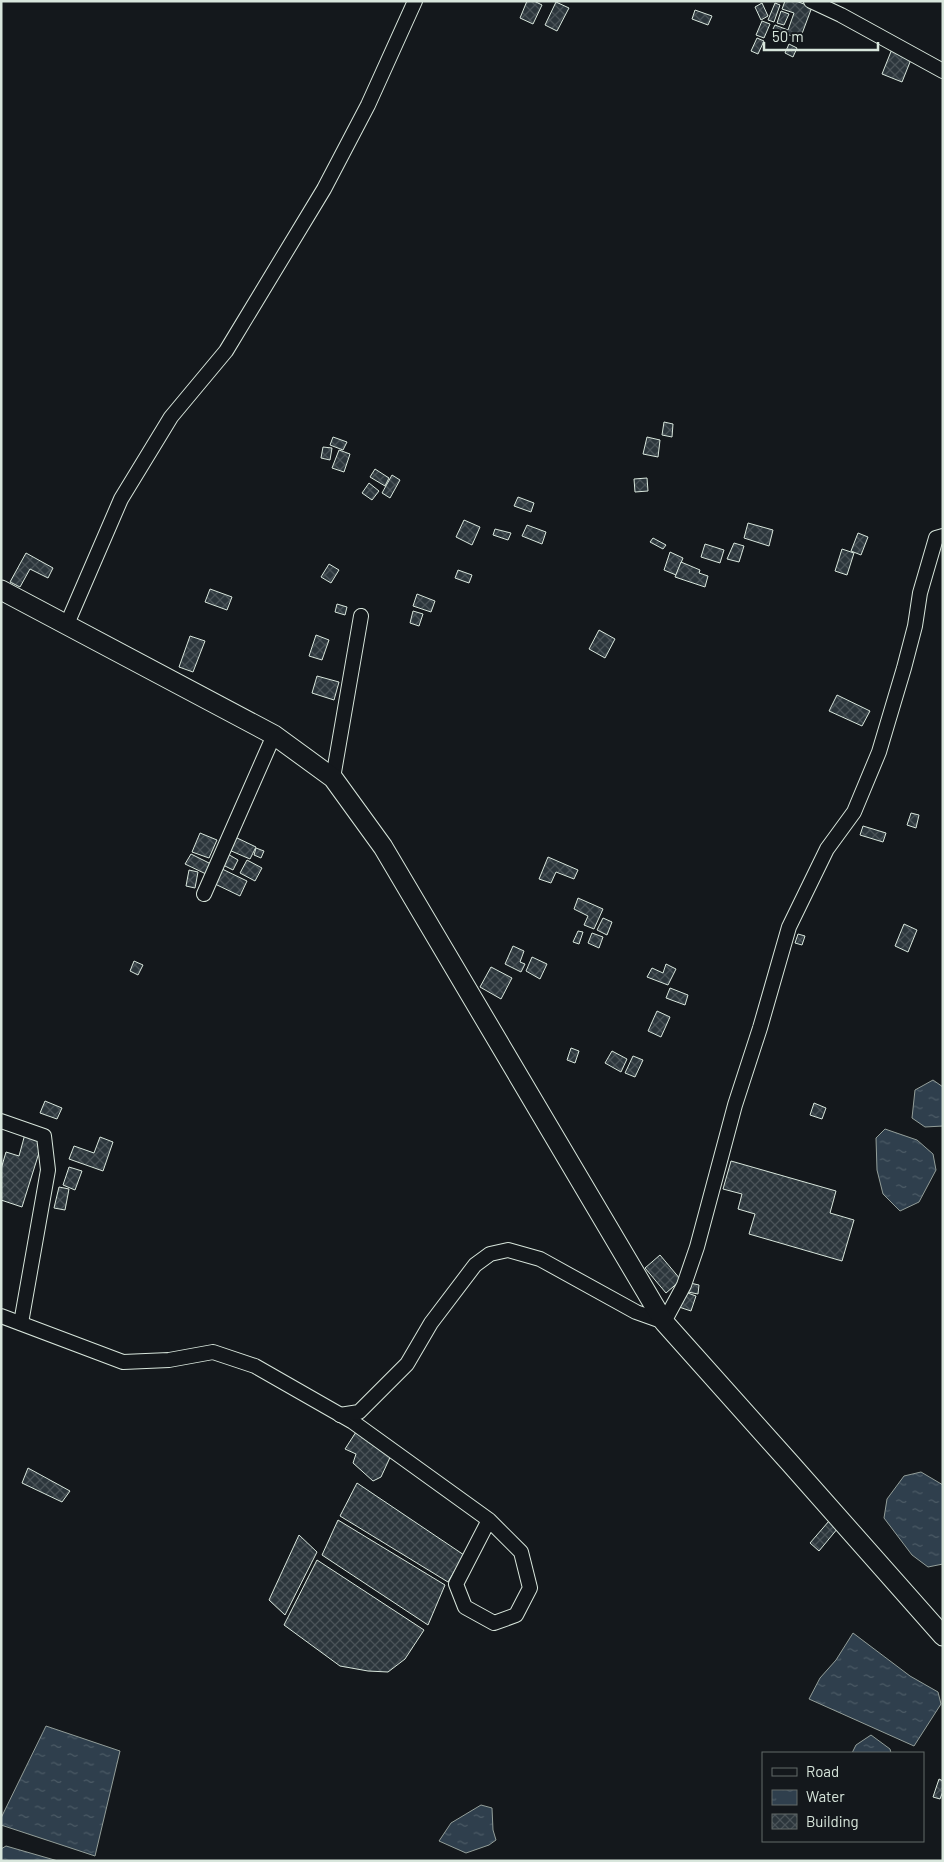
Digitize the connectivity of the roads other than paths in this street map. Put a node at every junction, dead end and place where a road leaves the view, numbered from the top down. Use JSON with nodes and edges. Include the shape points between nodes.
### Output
{"nodes":[{"id":1,"x":415,"y":1,"type":"edge"},
{"id":2,"x":811,"y":1,"type":"edge"},
{"id":3,"x":943,"y":71,"type":"edge"},
{"id":4,"x":943,"y":536,"type":"edge"},
{"id":5,"x":1,"y":590,"type":"edge"},
{"id":6,"x":361,"y":616,"type":"dead end"},
{"id":7,"x":67,"y":624,"type":"junction"},
{"id":8,"x":274,"y":735,"type":"junction"},
{"id":9,"x":334,"y":778,"type":"junction"},
{"id":10,"x":204,"y":894,"type":"dead end"},
{"id":11,"x":1,"y":1121,"type":"edge"},
{"id":12,"x":1,"y":1316,"type":"edge"},
{"id":13,"x":664,"y":1322,"type":"junction"},
{"id":14,"x":21,"y":1323,"type":"junction"},
{"id":15,"x":340,"y":1415,"type":"junction"},
{"id":16,"x":489,"y":1520,"type":"junction"},
{"id":17,"x":943,"y":1636,"type":"edge"}],
"edges":[{"from":1,"to":7,"type":"street","via":[[368,105],[324,189],[226,350],[171,417],[122,499]]},
{"from":2,"to":3,"type":"street"},
{"from":4,"to":13,"type":"street","via":[[936,538],[927,567],[904,668],[879,752],[854,812],[827,849],[789,927],[735,1105],[697,1248],[684,1285]]},
{"from":5,"to":7,"type":"main road"},
{"from":6,"to":9,"type":"street"},
{"from":7,"to":8,"type":"main road"},
{"from":8,"to":9,"type":"main road"},
{"from":8,"to":10,"type":"street"},
{"from":9,"to":13,"type":"main road","via":[[383,847]]},
{"from":11,"to":14,"type":"street","via":[[44,1136],[48,1170]]},
{"from":12,"to":14,"type":"street"},
{"from":13,"to":15,"type":"street","via":[[636,1312],[540,1259],[508,1250],[490,1254],[475,1265],[407,1364],[360,1412]]},
{"from":13,"to":17,"type":"main road"},
{"from":14,"to":15,"type":"street","via":[[123,1362],[169,1360],[213,1352],[255,1366]]},
{"from":15,"to":16,"type":"street"},
{"from":16,"to":16,"type":"street","via":[[456,1584],[465,1608],[494,1623],[516,1615],[530,1588],[521,1552]]}]}
